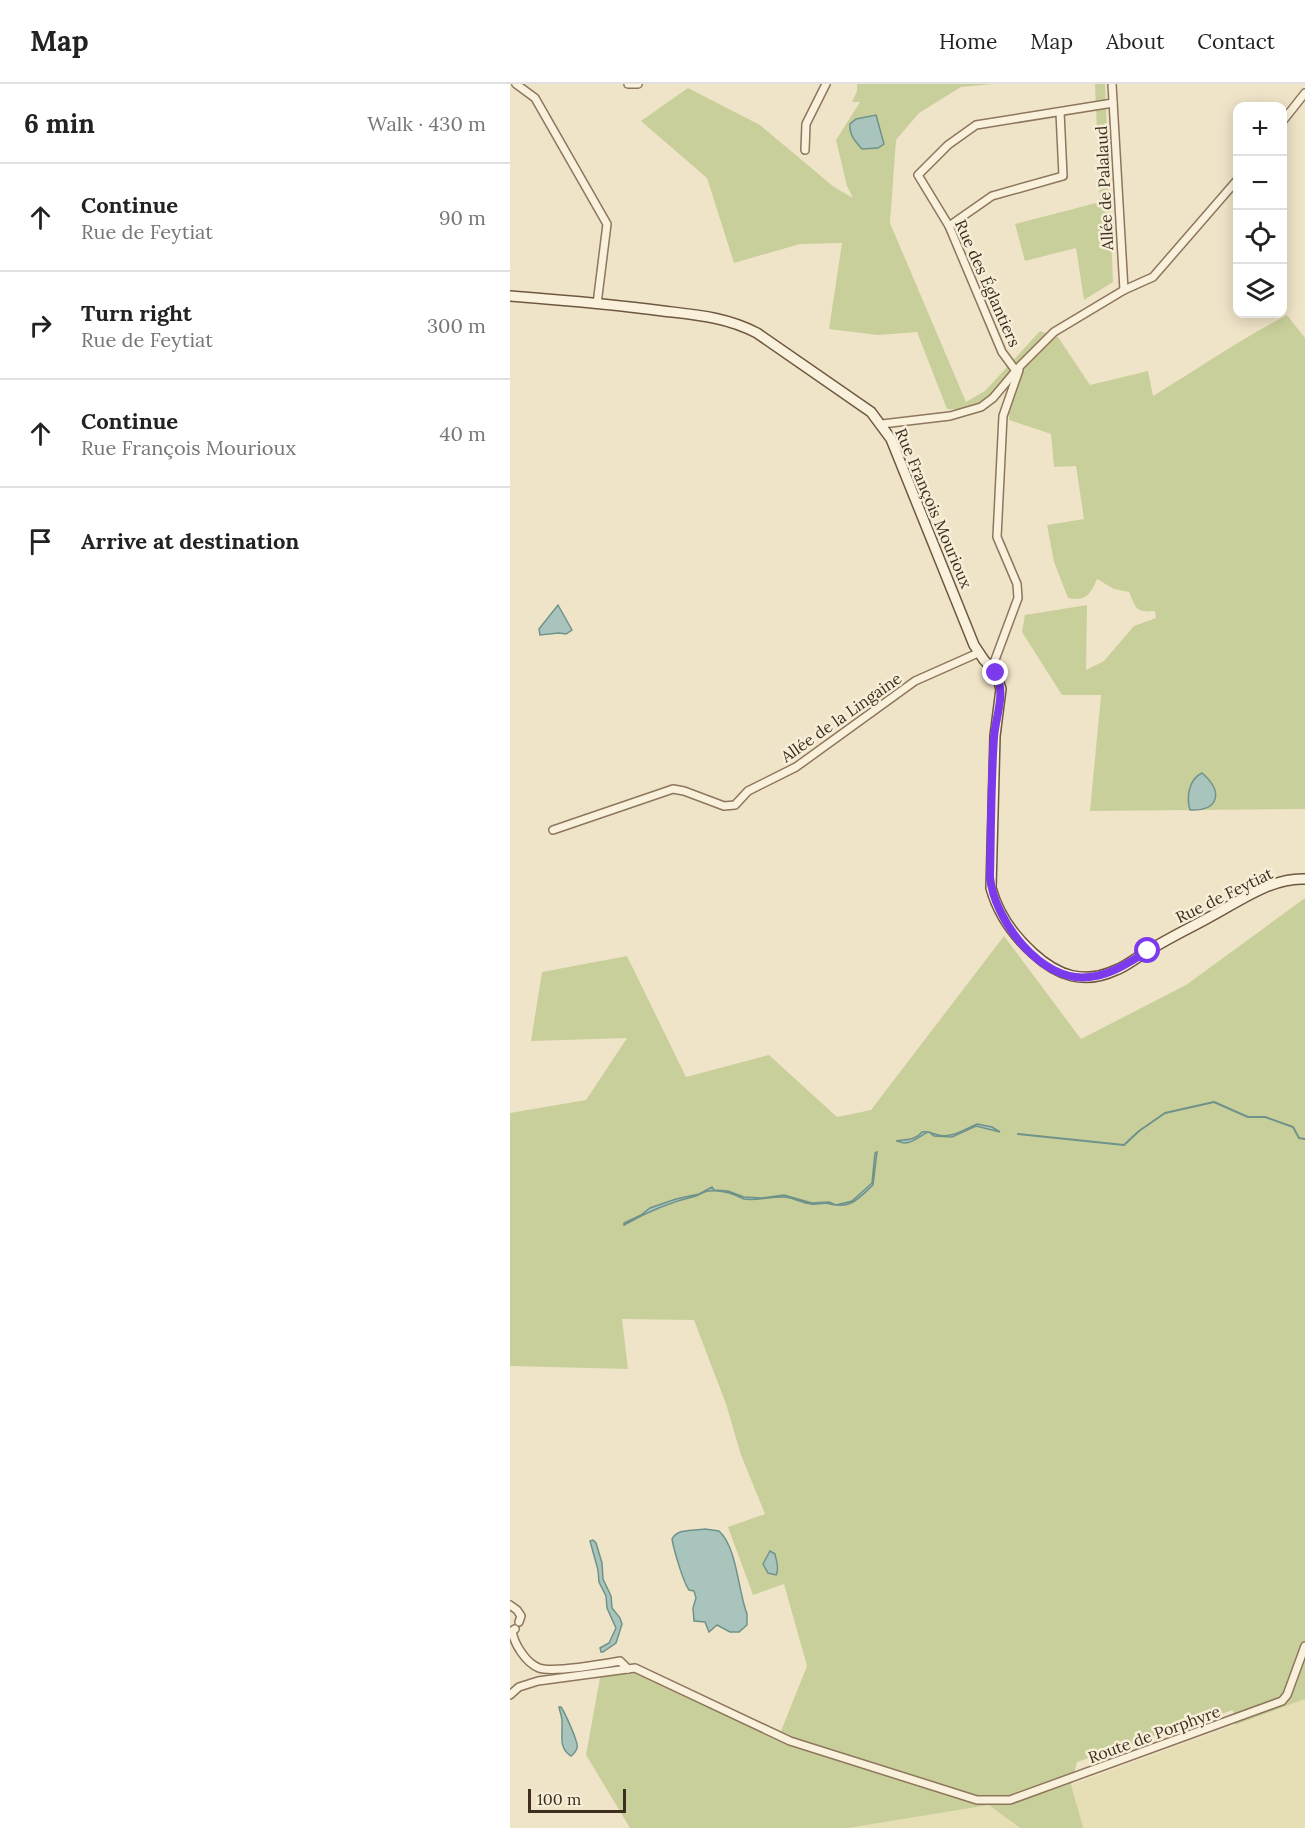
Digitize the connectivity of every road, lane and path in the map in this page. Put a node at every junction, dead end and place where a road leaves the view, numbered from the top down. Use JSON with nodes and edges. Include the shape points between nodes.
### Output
{"nodes":[{"id":1,"x":516,"y":84,"type":"edge"},
{"id":2,"x":628,"y":84,"type":"edge"},
{"id":3,"x":638,"y":84,"type":"edge"},
{"id":4,"x":826,"y":84,"type":"edge"},
{"id":5,"x":1112,"y":84,"type":"edge"},
{"id":6,"x":1305,"y":93,"type":"edge"},
{"id":7,"x":1113,"y":103,"type":"junction"},
{"id":8,"x":1060,"y":112,"type":"junction"},
{"id":9,"x":1287,"y":116,"type":"edge"},
{"id":10,"x":805,"y":150,"type":"dead end"},
{"id":11,"x":1233,"y":185,"type":"edge"},
{"id":12,"x":949,"y":226,"type":"junction"},
{"id":13,"x":1124,"y":290,"type":"junction"},
{"id":14,"x":510,"y":296,"type":"edge"},
{"id":15,"x":597,"y":304,"type":"junction"},
{"id":16,"x":1018,"y":369,"type":"junction"},
{"id":17,"x":882,"y":424,"type":"junction"},
{"id":18,"x":978,"y":653,"type":"junction"},
{"id":19,"x":992,"y":668,"type":"junction"},
{"id":20,"x":999,"y":711,"type":"joint"},
{"id":21,"x":553,"y":830,"type":"dead end"},
{"id":22,"x":1305,"y":879,"type":"edge"},
{"id":23,"x":510,"y":1605,"type":"edge"},
{"id":24,"x":1305,"y":1646,"type":"edge"},
{"id":25,"x":628,"y":1669,"type":"junction"},
{"id":26,"x":510,"y":1695,"type":"edge"}],
"edges":[{"from":1,"to":15,"type":"street","via":[[535,98],[607,224]]},
{"from":2,"to":3,"type":"street"},
{"from":4,"to":10,"type":"street","via":[[806,124]]},
{"from":5,"to":7,"type":"street","name":"Allée de Palalaud"},
{"from":6,"to":9,"type":"street"},
{"from":7,"to":8,"type":"street","name":"Rue des Églantiers"},
{"from":7,"to":13,"type":"street","name":"Allée de Palalaud"},
{"from":8,"to":12,"type":"street","via":[[1063,176],[992,196]]},
{"from":8,"to":12,"type":"street","name":"Rue des Églantiers","via":[[976,125],[948,145],[918,175]]},
{"from":11,"to":13,"type":"street","via":[[1153,277]]},
{"from":12,"to":16,"type":"street","name":"Rue des Églantiers","via":[[1002,352]]},
{"from":13,"to":16,"type":"street","via":[[1054,332]]},
{"from":14,"to":15,"type":"street","name":"Rue François Mourioux"},
{"from":15,"to":17,"type":"street","name":"Rue François Mourioux","via":[[724,319],[741,325],[871,412]]},
{"from":16,"to":17,"type":"street","via":[[981,407],[950,416]]},
{"from":16,"to":19,"type":"street","via":[[1004,416],[998,537],[1017,584],[1018,598]]},
{"from":17,"to":18,"type":"street","name":"Rue François Mourioux"},
{"from":18,"to":19,"type":"street","name":"Rue François Mourioux"},
{"from":18,"to":21,"type":"street","name":"Allée de la Lingaine","via":[[915,681],[796,767],[748,791],[735,805],[724,806],[673,789]]},
{"from":19,"to":20,"type":"street","name":"Rue François Mourioux","via":[[1001,689]]},
{"from":20,"to":22,"type":"street","name":"Rue de Feytiat","via":[[994,736],[991,888],[1009,926],[1047,966],[1065,975],[1088,978],[1116,970],[1268,886]]},
{"from":23,"to":25,"type":"street","name":"Route de Porphyre","via":[[521,1616],[512,1631],[513,1639],[530,1663],[541,1669],[620,1661]]},
{"from":24,"to":25,"type":"street","name":"Route de Porphyre","via":[[1282,1701],[1010,1800],[977,1800],[790,1741],[635,1668]]},
{"from":25,"to":26,"type":"street","via":[[538,1682],[519,1687]]}]}
